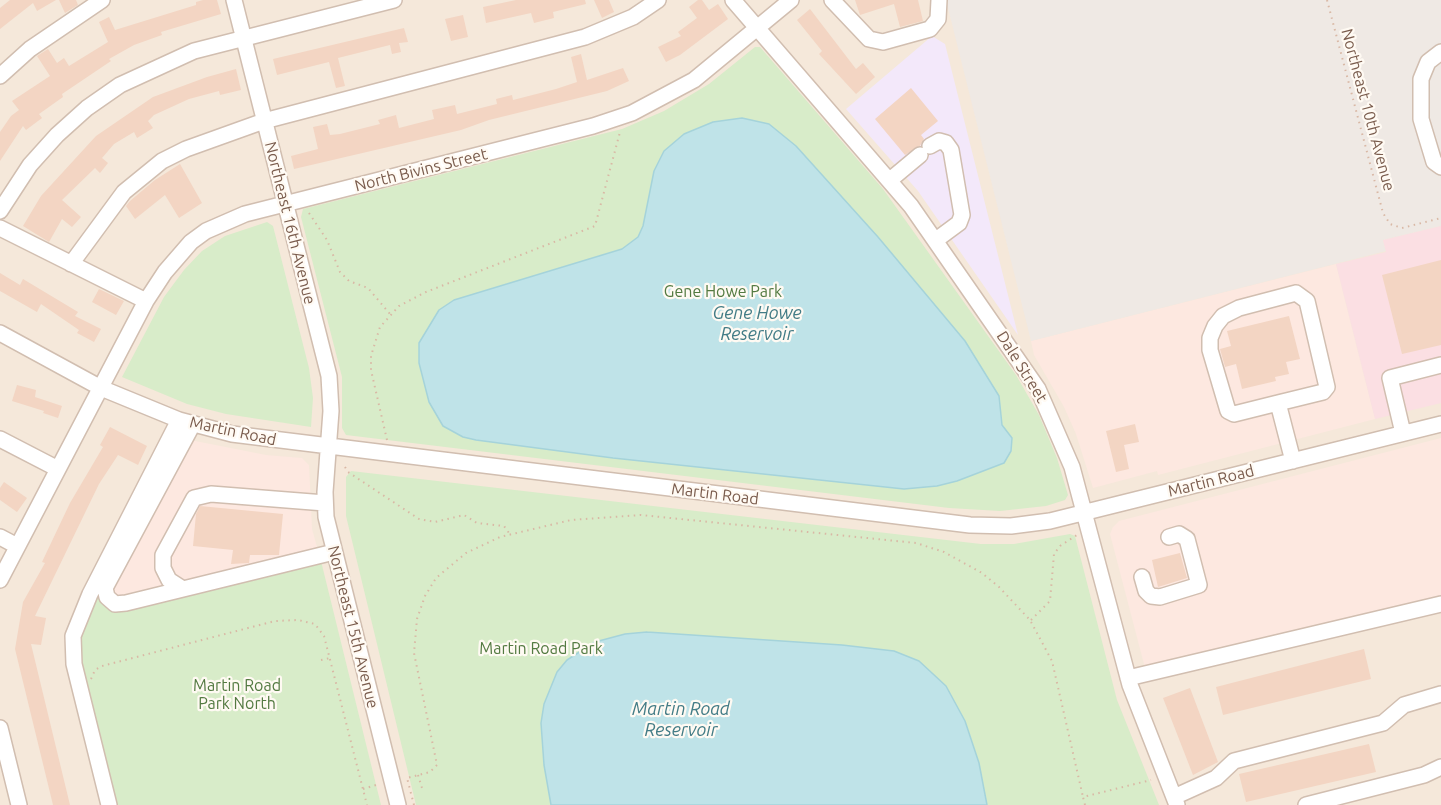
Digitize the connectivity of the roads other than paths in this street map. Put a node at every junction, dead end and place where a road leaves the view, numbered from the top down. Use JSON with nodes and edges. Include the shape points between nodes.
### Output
{"nodes":[{"id":1,"x":102,"y":0,"type":"edge"},
{"id":2,"x":234,"y":0,"type":"edge"},
{"id":3,"x":394,"y":0,"type":"edge"},
{"id":4,"x":658,"y":0,"type":"edge"},
{"id":5,"x":733,"y":0,"type":"edge"},
{"id":6,"x":791,"y":0,"type":"edge"},
{"id":7,"x":832,"y":0,"type":"edge"},
{"id":8,"x":939,"y":0,"type":"edge"},
{"id":9,"x":757,"y":28,"type":"junction"},
{"id":10,"x":243,"y":37,"type":"junction"},
{"id":11,"x":1441,"y":52,"type":"edge"},
{"id":12,"x":0,"y":76,"type":"edge"},
{"id":13,"x":264,"y":121,"type":"junction"},
{"id":14,"x":1441,"y":167,"type":"edge"},
{"id":15,"x":890,"y":180,"type":"junction"},
{"id":16,"x":286,"y":204,"type":"junction"},
{"id":17,"x":0,"y":211,"type":"edge"},
{"id":18,"x":0,"y":228,"type":"edge"},
{"id":19,"x":936,"y":240,"type":"junction"},
{"id":20,"x":71,"y":264,"type":"junction"},
{"id":21,"x":146,"y":301,"type":"junction"},
{"id":22,"x":0,"y":333,"type":"edge"},
{"id":23,"x":1441,"y":365,"type":"edge"},
{"id":24,"x":101,"y":388,"type":"junction"},
{"id":25,"x":1278,"y":403,"type":"junction"},
{"id":26,"x":186,"y":422,"type":"junction"},
{"id":27,"x":1441,"y":424,"type":"edge"},
{"id":28,"x":1403,"y":433,"type":"junction"},
{"id":29,"x":0,"y":439,"type":"edge"},
{"id":30,"x":328,"y":448,"type":"junction"},
{"id":31,"x":1293,"y":460,"type":"junction"},
{"id":32,"x":58,"y":469,"type":"junction"},
{"id":33,"x":325,"y":503,"type":"junction"},
{"id":34,"x":1086,"y":512,"type":"junction"},
{"id":35,"x":0,"y":537,"type":"edge"},
{"id":36,"x":1169,"y":537,"type":"dead end"},
{"id":37,"x":17,"y":546,"type":"junction"},
{"id":38,"x":334,"y":552,"type":"junction"},
{"id":39,"x":1142,"y":577,"type":"dead end"},
{"id":40,"x":0,"y":580,"type":"edge"},
{"id":41,"x":183,"y":589,"type":"junction"},
{"id":42,"x":1441,"y":604,"type":"edge"},
{"id":43,"x":1128,"y":678,"type":"junction"},
{"id":44,"x":1441,"y":694,"type":"edge"},
{"id":45,"x":0,"y":728,"type":"edge"},
{"id":46,"x":1441,"y":767,"type":"edge"},
{"id":47,"x":7,"y":786,"type":"edge"},
{"id":48,"x":1176,"y":801,"type":"edge"},
{"id":49,"x":19,"y":805,"type":"edge"},
{"id":50,"x":109,"y":805,"type":"edge"},
{"id":51,"x":398,"y":805,"type":"edge"},
{"id":52,"x":1306,"y":805,"type":"edge"}],
"edges":[{"from":1,"to":12,"type":"street","via":[[30,49]]},
{"from":2,"to":10,"type":"street","name":"Northeast 16th Avenue"},
{"from":3,"to":10,"type":"street"},
{"from":4,"to":13,"type":"street","via":[[616,26],[553,47]]},
{"from":5,"to":9,"type":"street","name":"Dale Street"},
{"from":6,"to":9,"type":"street","name":"North Bivins Street"},
{"from":7,"to":8,"type":"street","via":[[869,39],[883,42],[930,29],[938,19]]},
{"from":9,"to":15,"type":"street","name":"Dale Street"},
{"from":9,"to":16,"type":"street","name":"North Bivins Street","via":[[694,80],[626,115]]},
{"from":10,"to":13,"type":"street","name":"Northeast 16th Avenue"},
{"from":10,"to":17,"type":"street","via":[[159,65],[87,108],[30,165]]},
{"from":11,"to":14,"type":"street","via":[[1428,62],[1421,79],[1421,119],[1434,162]]},
{"from":13,"to":16,"type":"street","name":"Northeast 16th Avenue"},
{"from":13,"to":20,"type":"street","via":[[186,149],[142,175],[109,210]]},
{"from":15,"to":19,"type":"street","name":"Dale Street"},
{"from":15,"to":19,"type":"street","via":[[930,147],[946,143],[951,150],[962,215],[959,223]]},
{"from":16,"to":21,"type":"street","name":"North Bivins Street","via":[[245,214],[199,236],[180,252]]},
{"from":16,"to":30,"type":"street","name":"Northeast 16th Avenue","via":[[328,376]]},
{"from":18,"to":20,"type":"street"},
{"from":19,"to":34,"type":"street","name":"Dale Street","via":[[1038,389],[1066,450]]},
{"from":20,"to":21,"type":"street"},
{"from":21,"to":24,"type":"street","name":"North Bivins Street"},
{"from":22,"to":24,"type":"street","name":"Martin Road"},
{"from":23,"to":28,"type":"street","via":[[1390,378]]},
{"from":24,"to":26,"type":"street","name":"Martin Road"},
{"from":24,"to":32,"type":"street"},
{"from":25,"to":25,"type":"street","via":[[1323,392],[1327,387],[1306,302],[1296,293],[1223,316],[1210,338],[1228,411],[1234,414]]},
{"from":25,"to":31,"type":"street"},
{"from":26,"to":30,"type":"street","name":"Martin Road","via":[[232,434]]},
{"from":26,"to":41,"type":"street","via":[[105,588],[107,597],[115,604]]},
{"from":26,"to":50,"type":"street","via":[[90,594],[73,636],[74,664]]},
{"from":27,"to":28,"type":"street","name":"Martin Road"},
{"from":28,"to":31,"type":"street","name":"Martin Road"},
{"from":29,"to":32,"type":"street"},
{"from":30,"to":33,"type":"street","name":"Northeast 15th Avenue"},
{"from":30,"to":34,"type":"street","name":"Martin Road","via":[[970,525],[1033,523]]},
{"from":31,"to":34,"type":"street","name":"Martin Road"},
{"from":32,"to":37,"type":"street"},
{"from":33,"to":38,"type":"street","name":"Northeast 15th Avenue"},
{"from":33,"to":41,"type":"street","via":[[211,494],[194,498],[163,555],[163,568],[169,580]]},
{"from":34,"to":43,"type":"street","name":"Dale Street"},
{"from":35,"to":37,"type":"street"},
{"from":36,"to":39,"type":"street","via":[[1179,534],[1187,539],[1199,585],[1151,596]]},
{"from":37,"to":40,"type":"street"},
{"from":38,"to":41,"type":"street"},
{"from":38,"to":51,"type":"street","name":"Northeast 15th Avenue"},
{"from":42,"to":43,"type":"street"},
{"from":43,"to":48,"type":"street","name":"Dale Street"},
{"from":44,"to":48,"type":"street","via":[[1404,705],[1383,723],[1234,761],[1216,778]]},
{"from":45,"to":47,"type":"street"},
{"from":46,"to":52,"type":"street","via":[[1424,775]]},
{"from":47,"to":49,"type":"street"}]}
